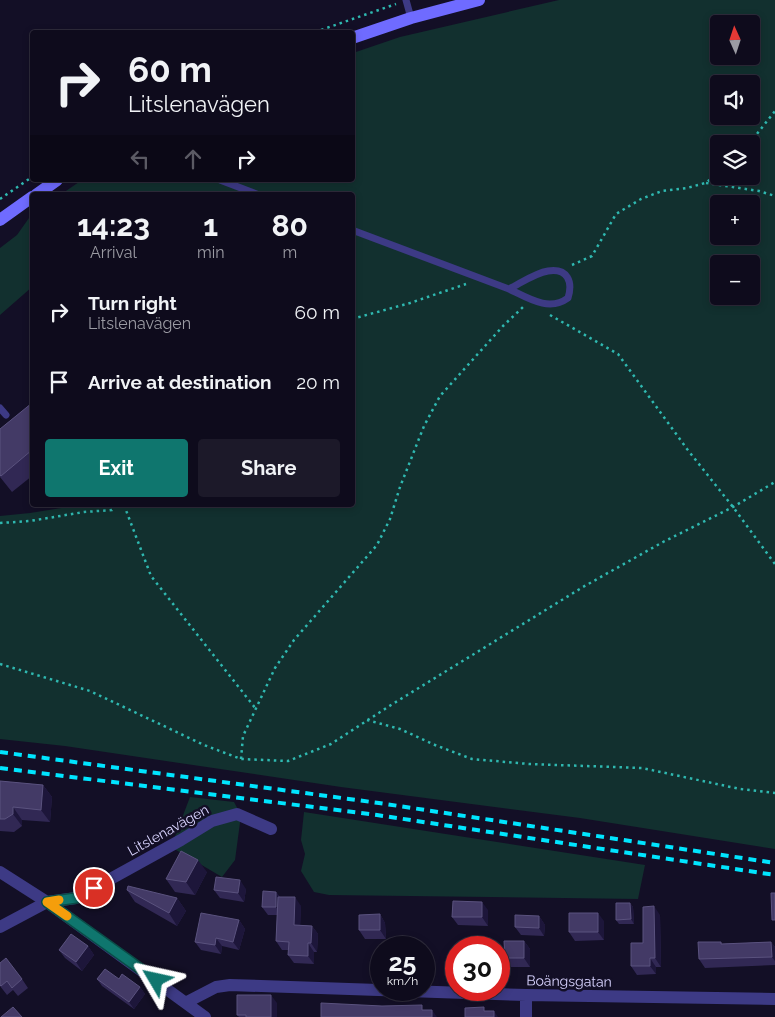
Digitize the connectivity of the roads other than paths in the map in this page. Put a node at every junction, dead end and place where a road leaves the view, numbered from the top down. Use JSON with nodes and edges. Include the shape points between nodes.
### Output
{"nodes":[{"id":1,"x":406,"y":0,"type":"edge"},
{"id":2,"x":479,"y":0,"type":"edge"},
{"id":3,"x":411,"y":18,"type":"junction"},
{"id":4,"x":355,"y":37,"type":"edge"},
{"id":5,"x":54,"y":182,"type":"edge"},
{"id":6,"x":225,"y":182,"type":"edge"},
{"id":7,"x":40,"y":192,"type":"edge"},
{"id":8,"x":251,"y":192,"type":"edge"},
{"id":9,"x":30,"y":198,"type":"edge"},
{"id":10,"x":0,"y":220,"type":"edge"},
{"id":11,"x":355,"y":231,"type":"edge"},
{"id":12,"x":509,"y":289,"type":"junction"},
{"id":13,"x":0,"y":408,"type":"edge"},
{"id":14,"x":6,"y":415,"type":"dead end"},
{"id":15,"x":271,"y":829,"type":"dead end"},
{"id":16,"x":0,"y":872,"type":"edge"},
{"id":17,"x":47,"y":902,"type":"junction"},
{"id":18,"x":0,"y":927,"type":"edge"},
{"id":19,"x":526,"y":996,"type":"junction"},
{"id":20,"x":775,"y":999,"type":"edge"},
{"id":21,"x":187,"y":1002,"type":"junction"},
{"id":22,"x":205,"y":1017,"type":"edge"},
{"id":23,"x":526,"y":1017,"type":"edge"}],
"edges":[{"from":1,"to":3,"type":"lane"},
{"from":2,"to":3,"type":"main road"},
{"from":3,"to":4,"type":"main road"},
{"from":5,"to":7,"type":"main road"},
{"from":6,"to":8,"type":"lane"},
{"from":9,"to":10,"type":"main road"},
{"from":11,"to":12,"type":"lane"},
{"from":12,"to":12,"type":"lane","via":[[547,271],[566,274],[570,282],[568,298],[553,305]]},
{"from":13,"to":14,"type":"lane"},
{"from":15,"to":17,"type":"street","name":"Litslenavägen","via":[[237,814],[212,820],[76,898]]},
{"from":16,"to":17,"type":"street"},
{"from":17,"to":18,"type":"street","name":"Litslenavägen"},
{"from":17,"to":21,"type":"street"},
{"from":19,"to":20,"type":"street","name":"Boängsgatan"},
{"from":19,"to":21,"type":"street","name":"Boängsgatan","via":[[230,985],[216,987]]},
{"from":19,"to":23,"type":"street"},
{"from":21,"to":22,"type":"street"}]}
